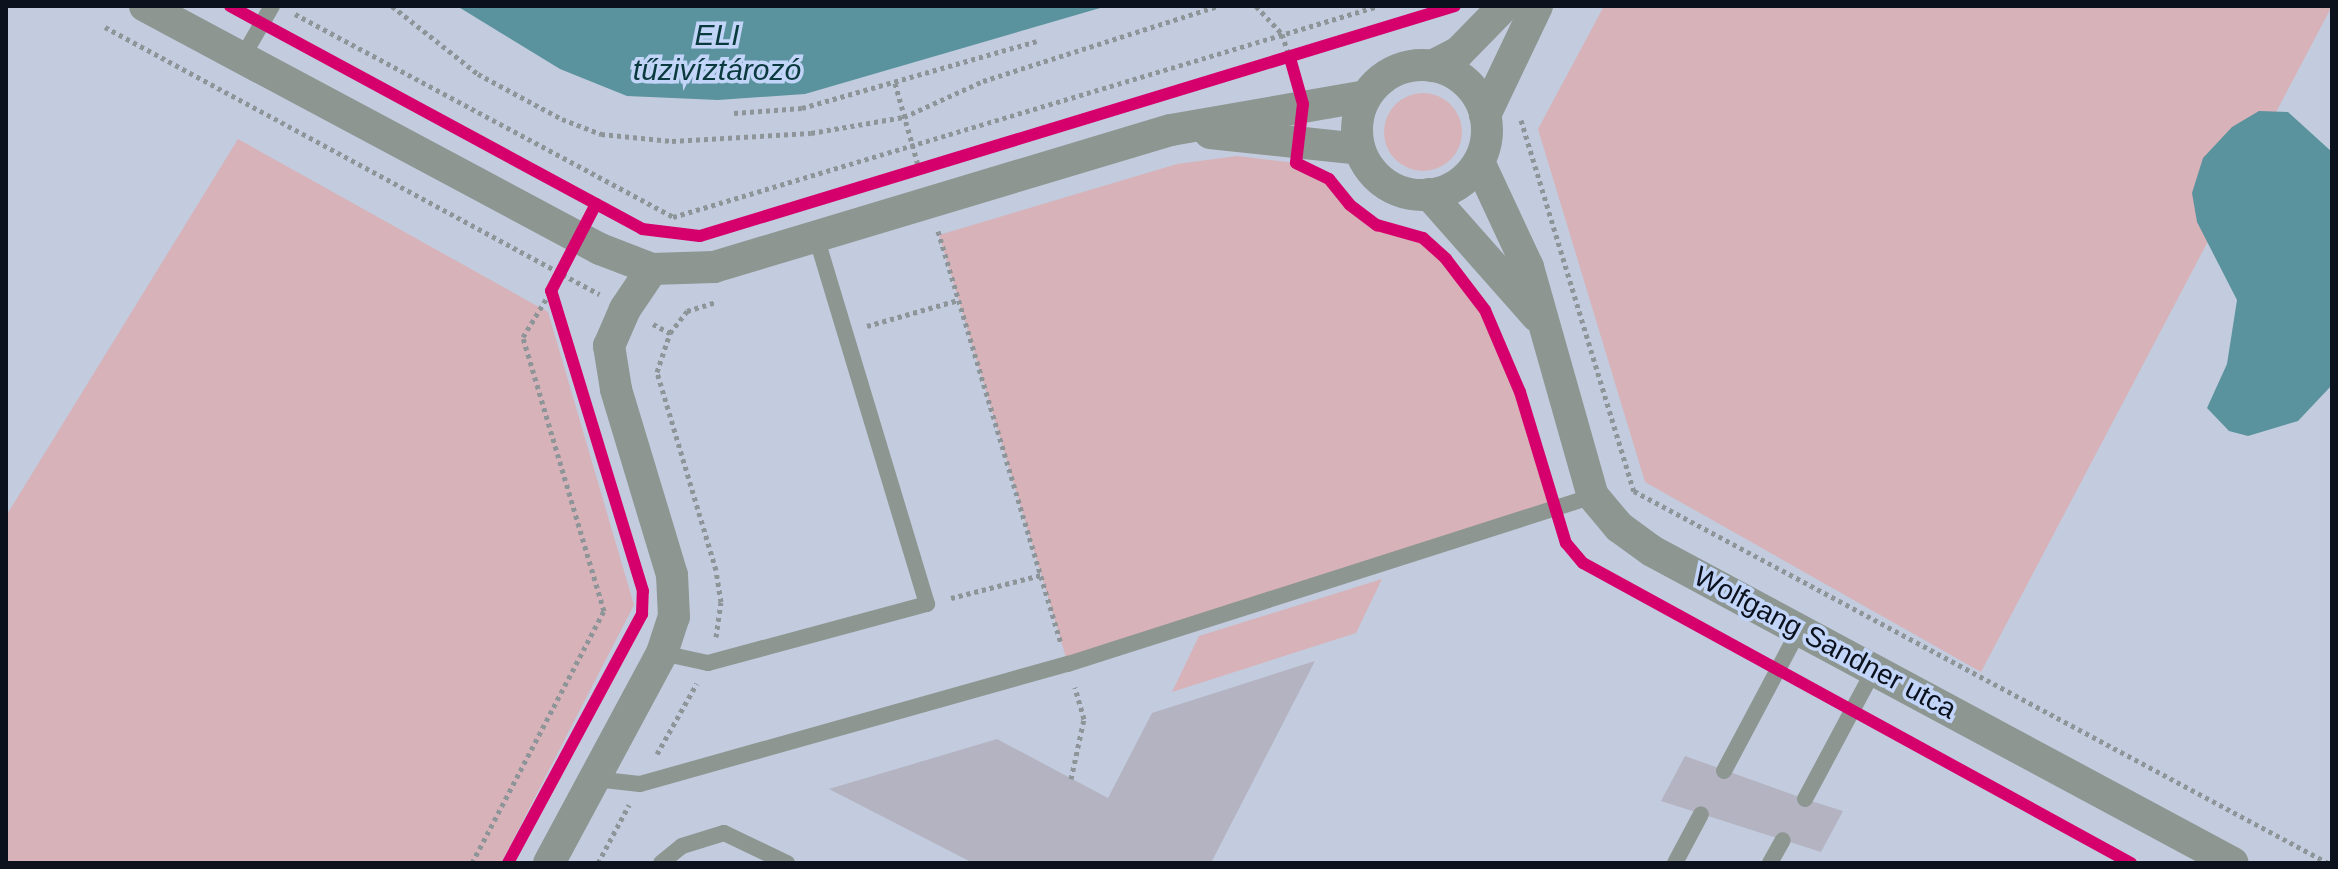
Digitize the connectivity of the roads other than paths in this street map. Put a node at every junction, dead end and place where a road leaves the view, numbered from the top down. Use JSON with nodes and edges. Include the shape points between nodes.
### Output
{"nodes":[{"id":1,"x":145,"y":6,"type":"edge"},
{"id":2,"x":272,"y":6,"type":"edge"},
{"id":3,"x":1504,"y":6,"type":"edge"},
{"id":4,"x":1537,"y":6,"type":"edge"},
{"id":5,"x":242,"y":58,"type":"junction"},
{"id":6,"x":1432,"y":66,"type":"junction"},
{"id":7,"x":1366,"y":96,"type":"junction"},
{"id":8,"x":1485,"y":115,"type":"junction"},
{"id":9,"x":1171,"y":130,"type":"junction"},
{"id":10,"x":1359,"y":149,"type":"junction"},
{"id":11,"x":1479,"y":162,"type":"junction"},
{"id":12,"x":1429,"y":194,"type":"junction"},
{"id":13,"x":816,"y":237,"type":"junction"},
{"id":14,"x":652,"y":269,"type":"junction"},
{"id":15,"x":1539,"y":318,"type":"junction"},
{"id":16,"x":1593,"y":496,"type":"junction"},
{"id":17,"x":1799,"y":630,"type":"junction"},
{"id":18,"x":662,"y":653,"type":"junction"},
{"id":19,"x":1874,"y":670,"type":"junction"},
{"id":20,"x":1724,"y":771,"type":"dead end"},
{"id":21,"x":595,"y":779,"type":"junction"},
{"id":22,"x":1805,"y":799,"type":"dead end"},
{"id":23,"x":1701,"y":814,"type":"dead end"},
{"id":24,"x":1783,"y":840,"type":"dead end"},
{"id":25,"x":549,"y":863,"type":"edge"},
{"id":26,"x":661,"y":863,"type":"edge"},
{"id":27,"x":787,"y":863,"type":"edge"},
{"id":28,"x":1675,"y":863,"type":"edge"},
{"id":29,"x":1770,"y":863,"type":"edge"},
{"id":30,"x":2233,"y":863,"type":"edge"}],
"edges":[{"from":1,"to":5,"type":"street"},
{"from":2,"to":5,"type":"lane"},
{"from":3,"to":6,"type":"street","via":[[1458,53]]},
{"from":4,"to":8,"type":"street"},
{"from":5,"to":14,"type":"street","via":[[579,238]]},
{"from":6,"to":7,"type":"street","via":[[1395,71]]},
{"from":6,"to":8,"type":"street","via":[[1466,83]]},
{"from":7,"to":9,"type":"street"},
{"from":7,"to":10,"type":"street","via":[[1356,131]]},
{"from":8,"to":11,"type":"street","via":[[1487,131]]},
{"from":9,"to":10,"type":"street"},
{"from":9,"to":13,"type":"street"},
{"from":10,"to":12,"type":"street","via":[[1386,185],[1407,194]]},
{"from":11,"to":12,"type":"street","via":[[1466,178]]},
{"from":11,"to":15,"type":"street","name":"Wolfgang Sandner utca","via":[[1528,267]]},
{"from":12,"to":15,"type":"street","name":"Wolfgang Sandner utca"},
{"from":13,"to":14,"type":"street","via":[[714,267]]},
{"from":13,"to":18,"type":"lane","via":[[927,604],[708,663]]},
{"from":14,"to":18,"type":"street","via":[[625,309],[609,346],[616,389],[672,575],[674,617]]},
{"from":15,"to":16,"type":"street","name":"Wolfgang Sandner utca"},
{"from":16,"to":17,"type":"street","name":"Wolfgang Sandner utca","via":[[1619,527],[1652,551]]},
{"from":16,"to":21,"type":"lane","via":[[1068,664],[640,784]]},
{"from":17,"to":19,"type":"street","name":"Wolfgang Sandner utca"},
{"from":17,"to":20,"type":"lane"},
{"from":18,"to":21,"type":"street"},
{"from":19,"to":22,"type":"lane"},
{"from":19,"to":30,"type":"street","name":"Wolfgang Sandner utca"},
{"from":21,"to":25,"type":"street"},
{"from":23,"to":28,"type":"lane"},
{"from":24,"to":29,"type":"lane"},
{"from":26,"to":27,"type":"lane","via":[[682,846],[724,833]]}]}
